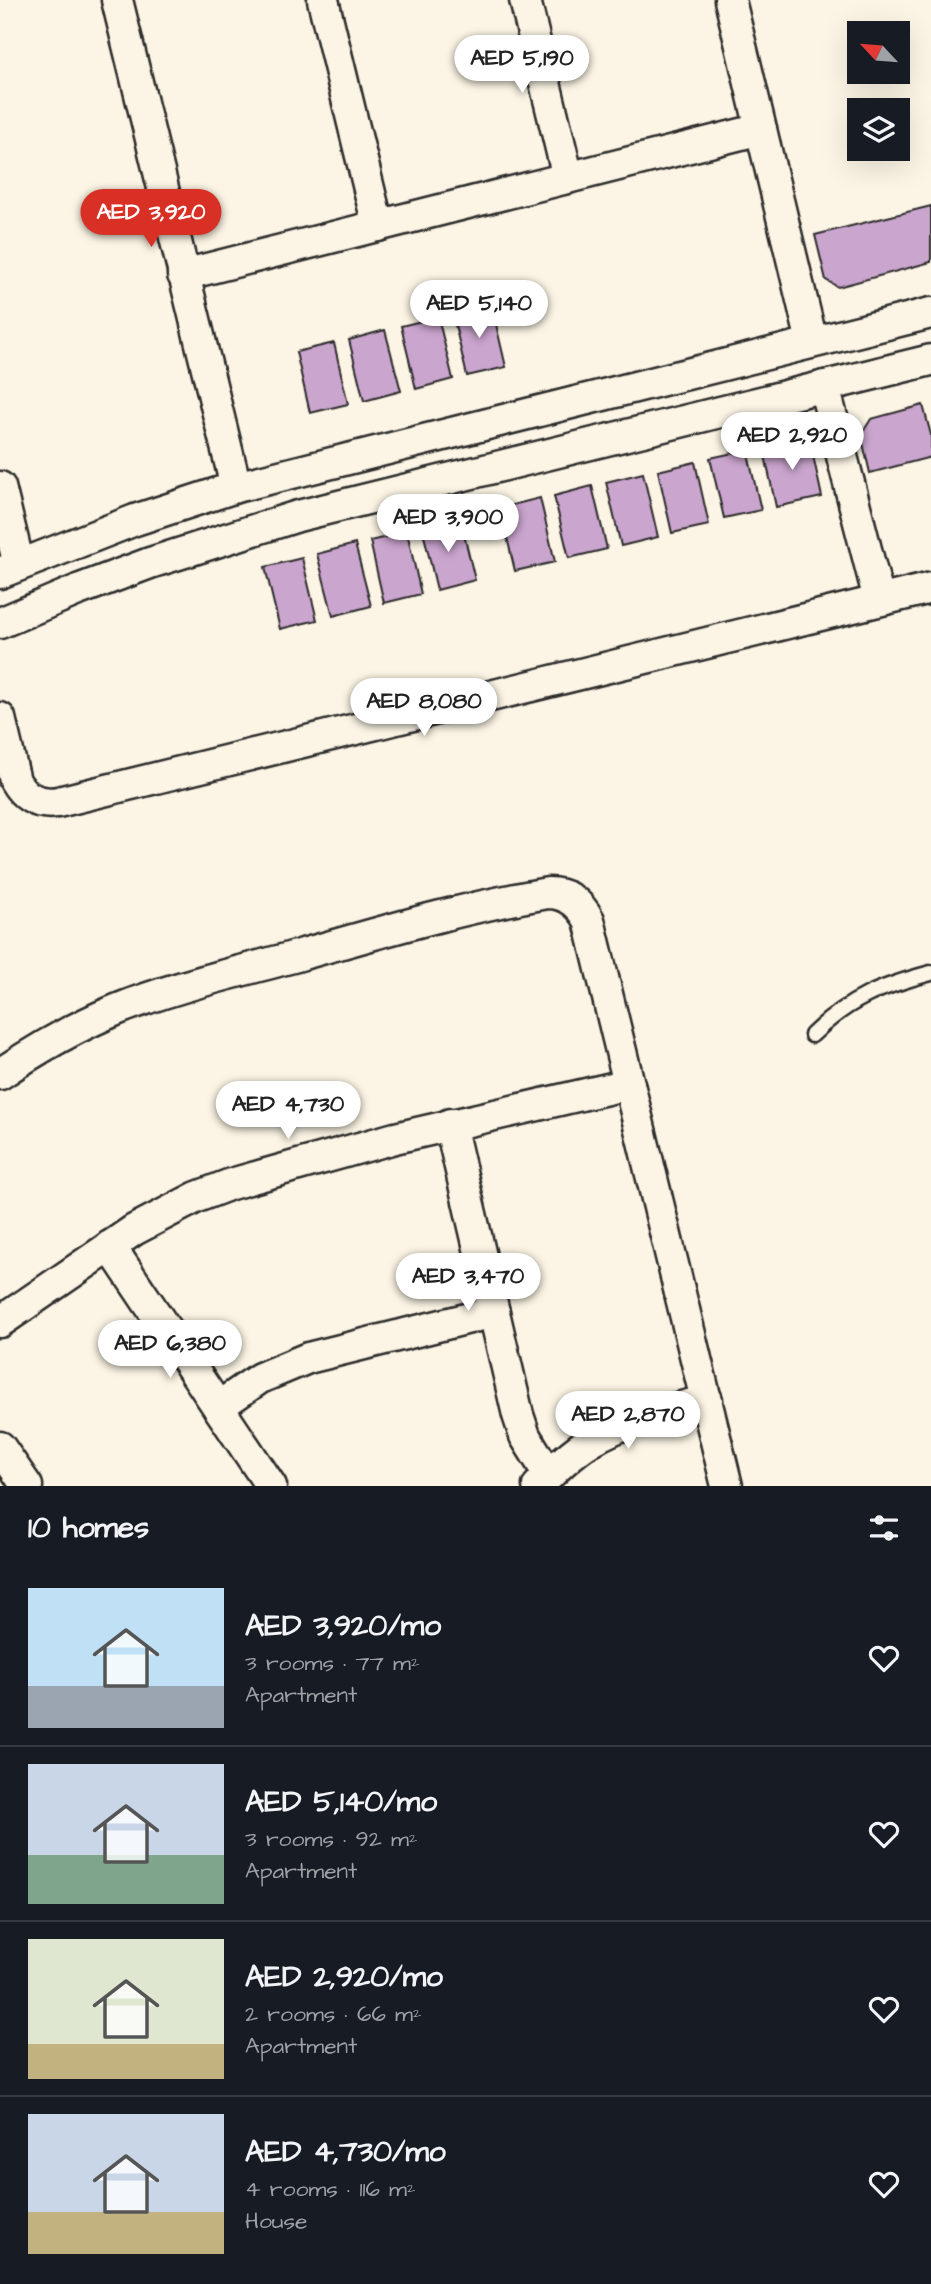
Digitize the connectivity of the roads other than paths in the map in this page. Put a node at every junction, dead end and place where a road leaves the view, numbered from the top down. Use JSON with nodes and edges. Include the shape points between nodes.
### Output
{"nodes":[{"id":1,"x":117,"y":0,"type":"edge"},
{"id":2,"x":323,"y":0,"type":"edge"},
{"id":3,"x":525,"y":0,"type":"edge"},
{"id":4,"x":730,"y":0,"type":"edge"},
{"id":5,"x":761,"y":129,"type":"junction"},
{"id":6,"x":568,"y":178,"type":"junction"},
{"id":7,"x":378,"y":226,"type":"junction"},
{"id":8,"x":183,"y":275,"type":"junction"},
{"id":9,"x":931,"y":313,"type":"edge"},
{"id":10,"x":812,"y":342,"type":"junction"},
{"id":11,"x":931,"y":360,"type":"edge"},
{"id":12,"x":824,"y":386,"type":"junction"},
{"id":13,"x":236,"y":486,"type":"junction"},
{"id":14,"x":0,"y":487,"type":"edge"},
{"id":15,"x":10,"y":569,"type":"edge"},
{"id":16,"x":931,"y":588,"type":"edge"},
{"id":17,"x":879,"y":600,"type":"junction"},
{"id":18,"x":0,"y":624,"type":"edge"},
{"id":19,"x":0,"y":718,"type":"edge"},
{"id":20,"x":931,"y":974,"type":"edge"},
{"id":21,"x":812,"y":1035,"type":"dead end"},
{"id":22,"x":0,"y":1074,"type":"edge"},
{"id":23,"x":629,"y":1084,"type":"junction"},
{"id":24,"x":450,"y":1124,"type":"junction"},
{"id":25,"x":110,"y":1246,"type":"junction"},
{"id":26,"x":494,"y":1312,"type":"junction"},
{"id":27,"x":0,"y":1322,"type":"edge"},
{"id":28,"x":707,"y":1400,"type":"junction"},
{"id":29,"x":218,"y":1407,"type":"junction"},
{"id":30,"x":0,"y":1447,"type":"edge"},
{"id":31,"x":543,"y":1480,"type":"edge"},
{"id":32,"x":27,"y":1486,"type":"edge"},
{"id":33,"x":271,"y":1486,"type":"edge"},
{"id":34,"x":727,"y":1486,"type":"edge"}],
"edges":[{"from":1,"to":8,"type":"street"},
{"from":2,"to":7,"type":"street"},
{"from":3,"to":6,"type":"street"},
{"from":4,"to":5,"type":"street"},
{"from":5,"to":6,"type":"street"},
{"from":5,"to":10,"type":"street"},
{"from":6,"to":7,"type":"street"},
{"from":7,"to":8,"type":"street"},
{"from":8,"to":13,"type":"street"},
{"from":9,"to":10,"type":"street"},
{"from":10,"to":13,"type":"street"},
{"from":11,"to":12,"type":"street"},
{"from":12,"to":17,"type":"street"},
{"from":12,"to":18,"type":"street","via":[[298,516],[150,563]]},
{"from":13,"to":15,"type":"street"},
{"from":14,"to":15,"type":"street"},
{"from":16,"to":17,"type":"street"},
{"from":17,"to":19,"type":"street","via":[[58,802],[37,802],[20,790]]},
{"from":20,"to":21,"type":"lane","via":[[873,990],[841,1009]]},
{"from":22,"to":23,"type":"street","via":[[81,1026],[155,996],[361,937],[556,893],[573,900],[589,920]]},
{"from":23,"to":24,"type":"street"},
{"from":23,"to":28,"type":"street"},
{"from":24,"to":25,"type":"street","via":[[231,1184],[165,1212]]},
{"from":24,"to":26,"type":"street"},
{"from":25,"to":27,"type":"street"},
{"from":25,"to":29,"type":"street"},
{"from":26,"to":29,"type":"street","via":[[308,1359],[260,1378]]},
{"from":26,"to":31,"type":"street","via":[[517,1415]]},
{"from":28,"to":31,"type":"street","via":[[610,1430],[577,1450]]},
{"from":28,"to":34,"type":"street"},
{"from":29,"to":33,"type":"street"},
{"from":30,"to":32,"type":"street"}]}
